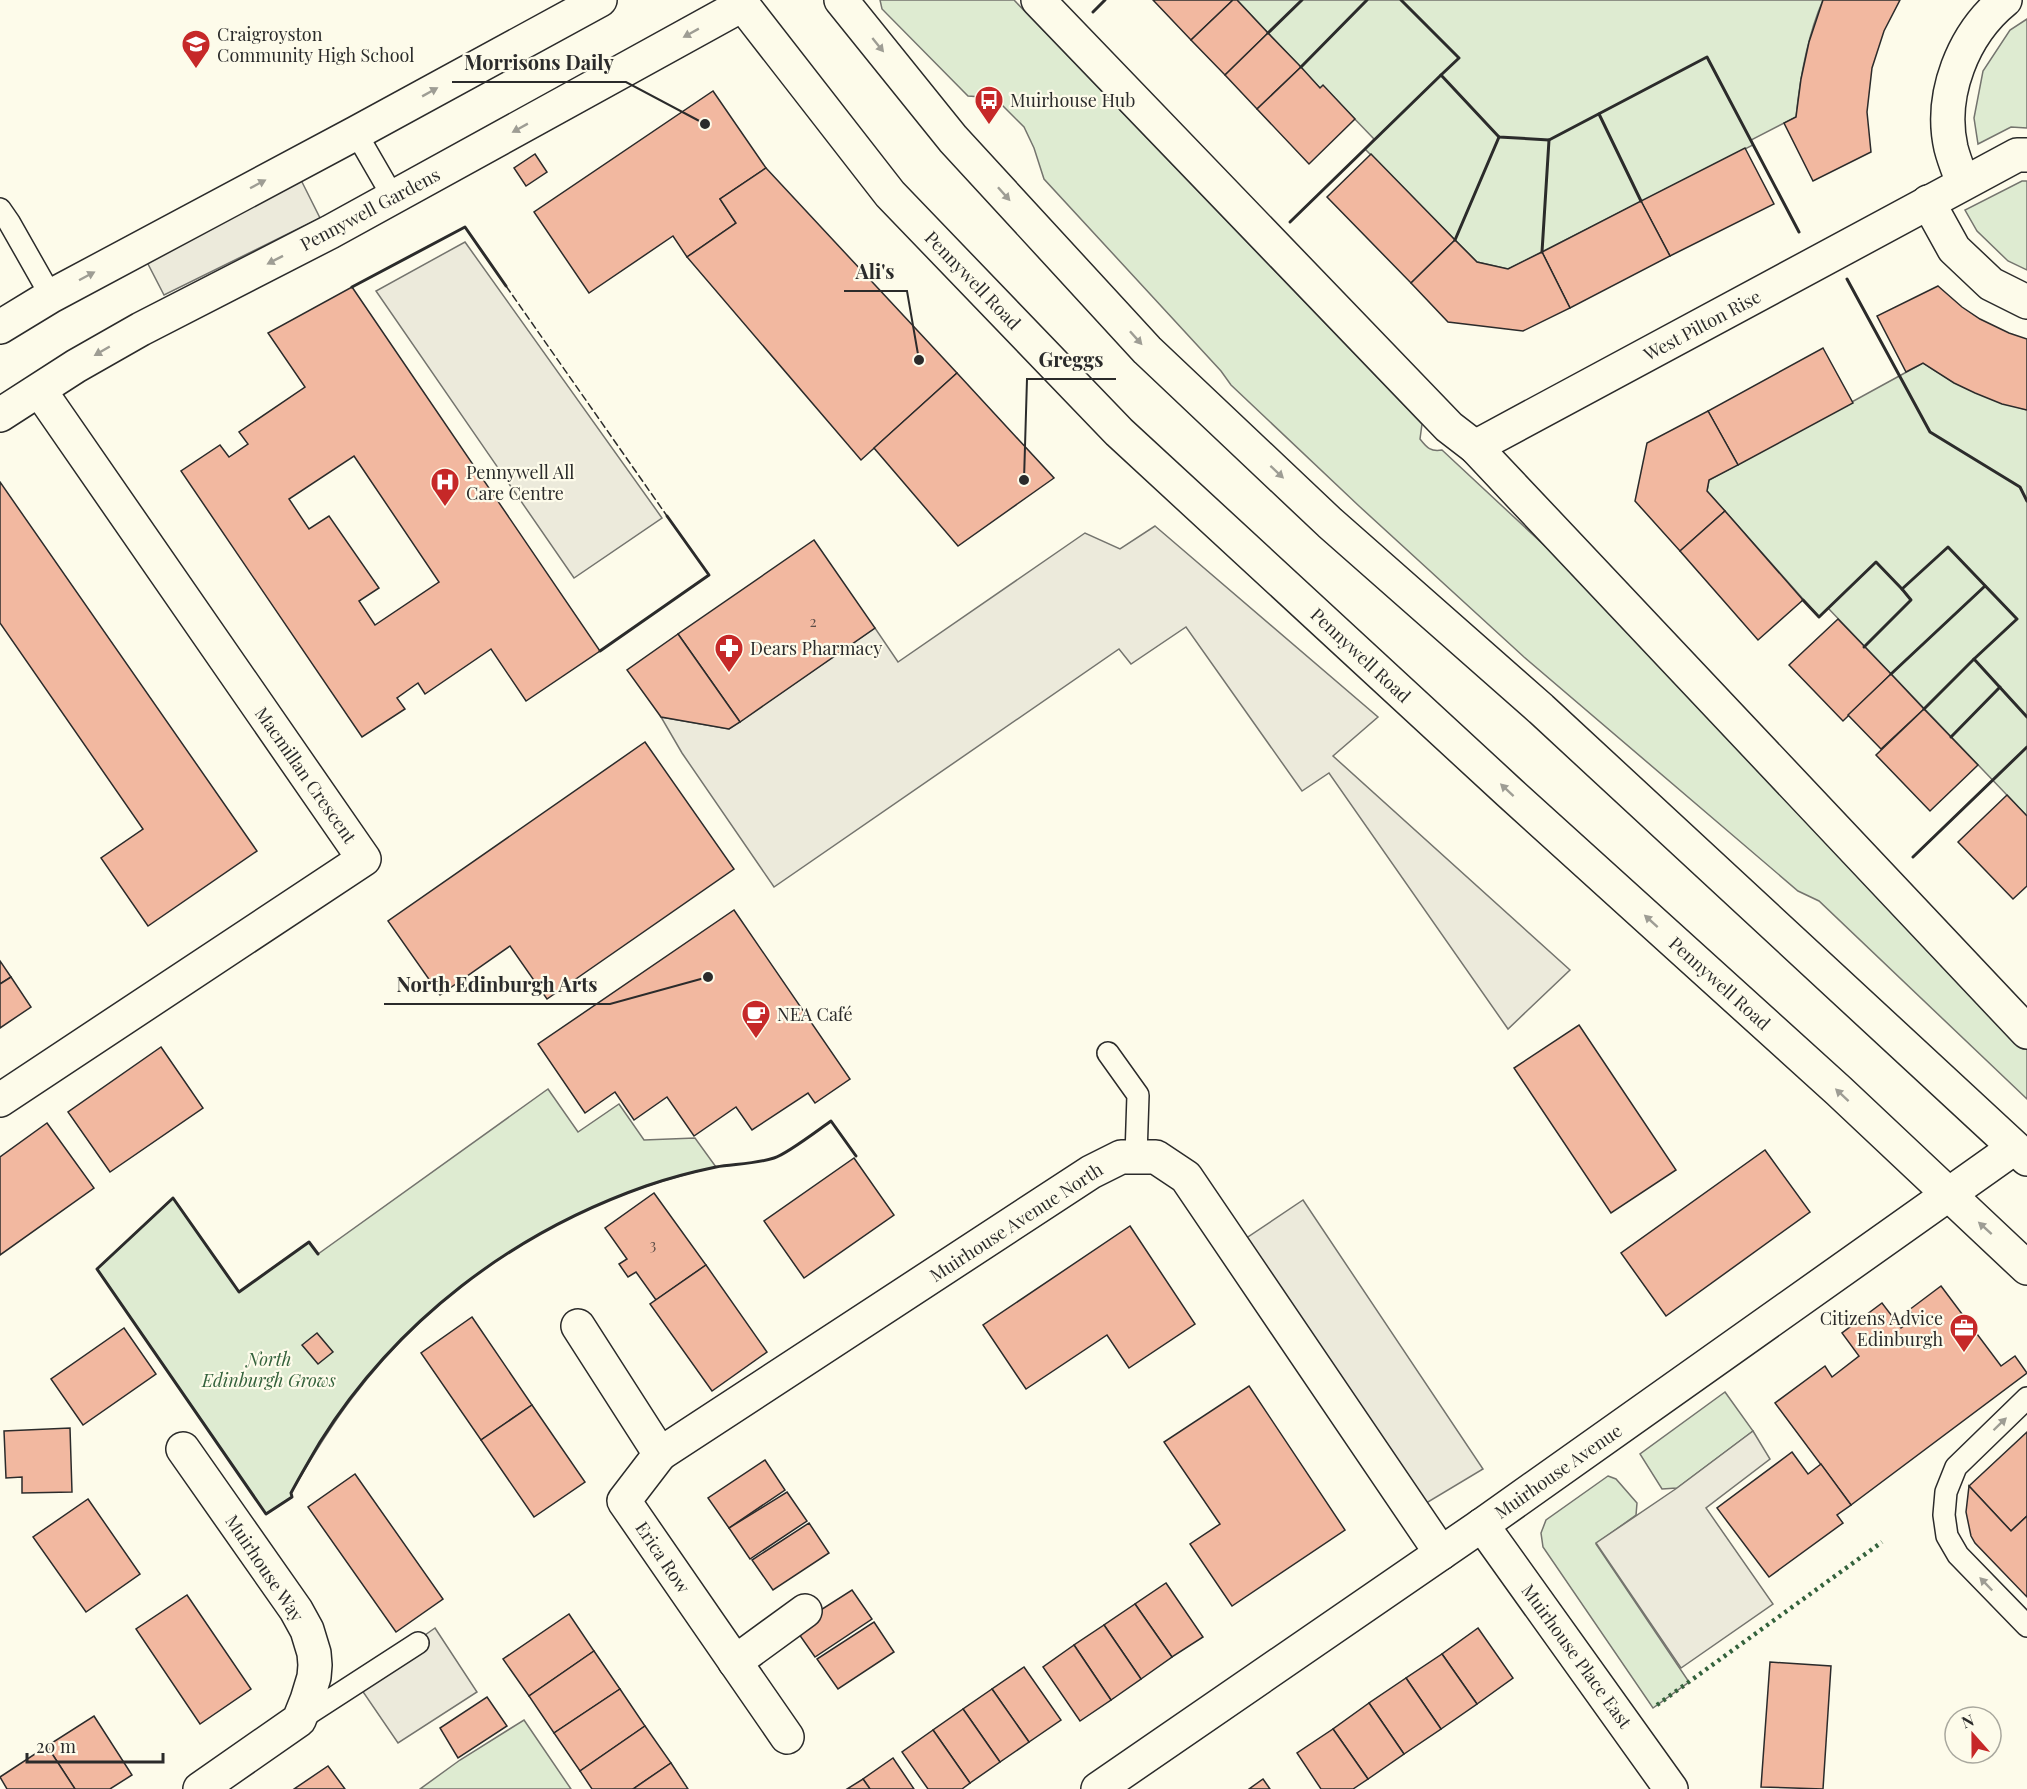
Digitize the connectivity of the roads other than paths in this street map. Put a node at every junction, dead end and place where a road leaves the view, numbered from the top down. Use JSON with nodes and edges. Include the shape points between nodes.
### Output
{"nodes":[{"id":1,"x":600,"y":0,"type":"edge"},
{"id":2,"x":841,"y":0,"type":"edge"},
{"id":3,"x":1038,"y":0,"type":"edge"},
{"id":4,"x":2005,"y":0,"type":"edge"},
{"id":5,"x":743,"y":2,"type":"edge"},
{"id":6,"x":356,"y":133,"type":"junction"},
{"id":7,"x":2027,"y":155,"type":"edge"},
{"id":8,"x":1963,"y":183,"type":"junction"},
{"id":9,"x":393,"y":196,"type":"junction"},
{"id":10,"x":1928,"y":202,"type":"junction"},
{"id":11,"x":0,"y":209,"type":"edge"},
{"id":12,"x":51,"y":296,"type":"junction"},
{"id":13,"x":2027,"y":302,"type":"edge"},
{"id":14,"x":0,"y":327,"type":"edge"},
{"id":15,"x":40,"y":391,"type":"junction"},
{"id":16,"x":0,"y":415,"type":"edge"},
{"id":17,"x":1475,"y":447,"type":"junction"},
{"id":18,"x":2027,"y":1032,"type":"edge"},
{"id":19,"x":1108,"y":1053,"type":"dead end"},
{"id":20,"x":0,"y":1100,"type":"edge"},
{"id":21,"x":2021,"y":1153,"type":"edge"},
{"id":22,"x":1136,"y":1156,"type":"junction"},
{"id":23,"x":1948,"y":1195,"type":"junction"},
{"id":24,"x":2027,"y":1268,"type":"edge"},
{"id":25,"x":578,"y":1326,"type":"dead end"},
{"id":26,"x":2027,"y":1398,"type":"edge"},
{"id":27,"x":183,"y":1449,"type":"dead end"},
{"id":28,"x":660,"y":1454,"type":"junction"},
{"id":29,"x":1482,"y":1525,"type":"junction"},
{"id":30,"x":1441,"y":1554,"type":"junction"},
{"id":31,"x":805,"y":1611,"type":"dead end"},
{"id":32,"x":2027,"y":1626,"type":"edge"},
{"id":33,"x":418,"y":1643,"type":"dead end"},
{"id":34,"x":735,"y":1662,"type":"junction"},
{"id":35,"x":299,"y":1720,"type":"junction"},
{"id":36,"x":787,"y":1737,"type":"dead end"},
{"id":37,"x":200,"y":1789,"type":"edge"},
{"id":38,"x":1098,"y":1789,"type":"edge"},
{"id":39,"x":1671,"y":1789,"type":"edge"}],
"edges":[{"from":6,"to":1,"type":"street","one_way":true},
{"from":2,"to":21,"type":"street","one_way":true,"via":[[953,139],[1148,350],[1330,523],[1541,709]]},
{"from":3,"to":17,"type":"street","via":[[1449,427]]},
{"from":4,"to":8,"type":"street","via":[[1971,38],[1955,72],[1948,110],[1951,147]]},
{"from":5,"to":9,"type":"street","name":"Pennywell Gardens","one_way":true},
{"from":23,"to":5,"type":"street","name":"Pennywell Road","one_way":true,"via":[[1119,432],[890,194]]},
{"from":6,"to":9,"type":"lane"},
{"from":12,"to":6,"type":"street","one_way":true},
{"from":7,"to":8,"type":"street","name":"West Pilton Rise","via":[[2017,154]]},
{"from":8,"to":10,"type":"street","name":"West Pilton Rise"},
{"from":9,"to":15,"type":"street","name":"Pennywell Gardens","one_way":true,"via":[[141,329]]},
{"from":10,"to":13,"type":"street","via":[[1954,249],[1991,284]]},
{"from":10,"to":17,"type":"street","name":"West Pilton Rise"},
{"from":11,"to":12,"type":"lane"},
{"from":12,"to":14,"type":"street"},
{"from":15,"to":16,"type":"street","name":"Pennywell Gardens"},
{"from":15,"to":20,"type":"street","name":"Macmillan Crescent","via":[[364,859]]},
{"from":17,"to":18,"type":"street"},
{"from":19,"to":22,"type":"lane","via":[[1138,1095]]},
{"from":21,"to":23,"type":"street","name":"Muirhouse Avenue"},
{"from":22,"to":28,"type":"street","name":"Muirhouse Avenue North","via":[[1121,1157],[1091,1172]]},
{"from":22,"to":30,"type":"street","name":"Muirhouse Avenue North","via":[[1156,1157],[1186,1177]]},
{"from":24,"to":23,"type":"street","name":"Pennywell Road","one_way":true},
{"from":23,"to":29,"type":"street","name":"Muirhouse Avenue"},
{"from":25,"to":28,"type":"street"},
{"from":32,"to":26,"type":"lane","one_way":true,"via":[[1958,1554],[1947,1536],[1944,1515],[1956,1467]]},
{"from":27,"to":35,"type":"street","name":"Muirhouse Way","via":[[307,1630],[314,1653],[314,1677]]},
{"from":28,"to":34,"type":"street","name":"Erica Row","via":[[624,1501]]},
{"from":29,"to":30,"type":"street","name":"Muirhouse Avenue"},
{"from":29,"to":39,"type":"street","name":"Muirhouse Place East"},
{"from":30,"to":38,"type":"street","name":"Muirhouse Avenue"},
{"from":31,"to":34,"type":"street"},
{"from":33,"to":35,"type":"lane"},
{"from":34,"to":36,"type":"street","name":"Erica Row"},
{"from":35,"to":37,"type":"street"}]}
